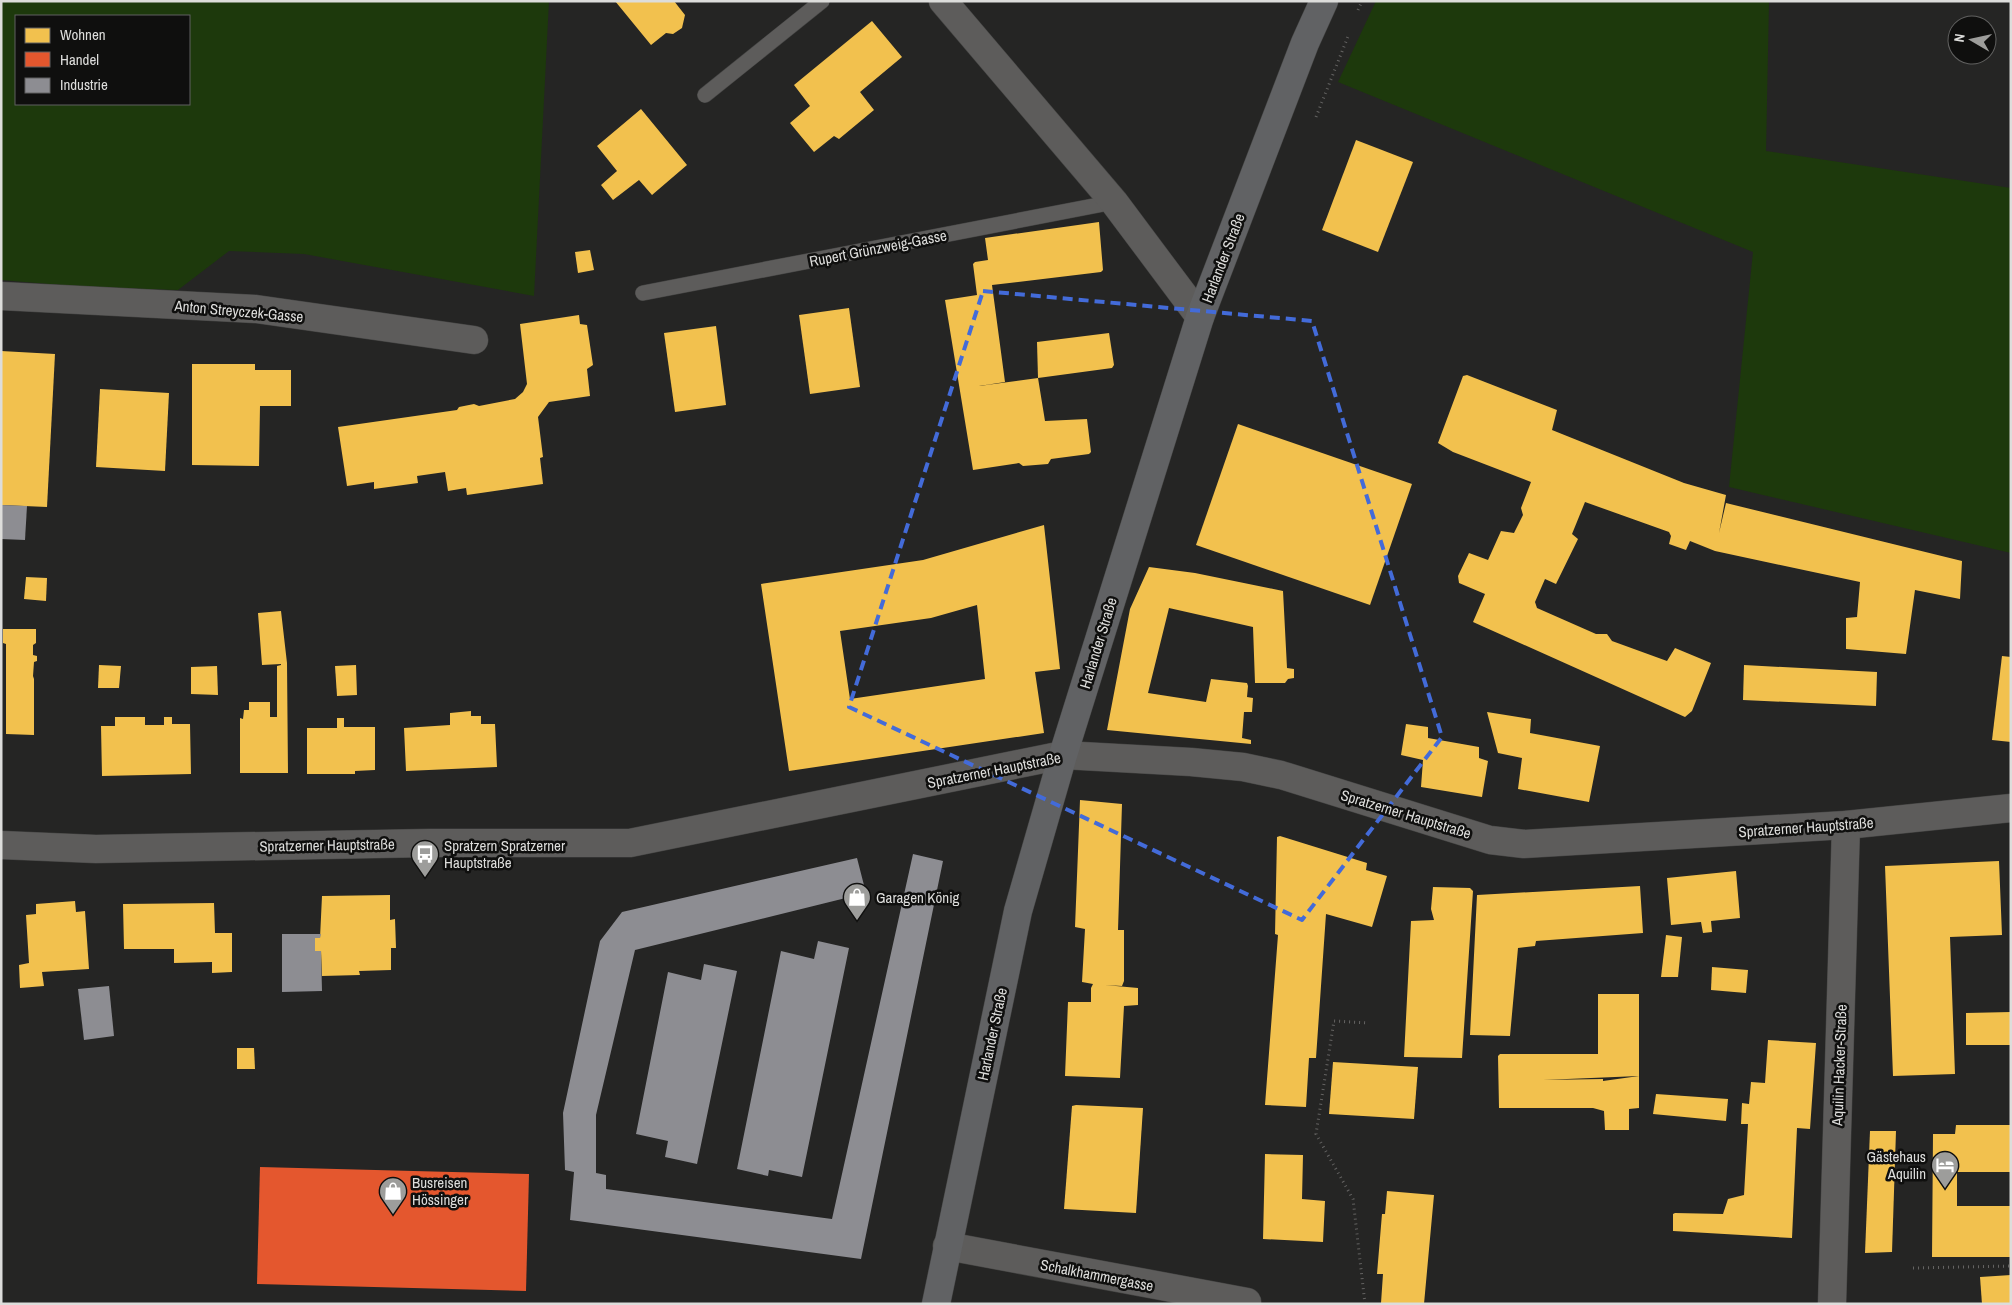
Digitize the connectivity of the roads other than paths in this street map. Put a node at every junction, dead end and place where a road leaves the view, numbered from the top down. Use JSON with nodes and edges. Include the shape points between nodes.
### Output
{"nodes":[{"id":1,"x":822,"y":1,"type":"edge"},
{"id":2,"x":943,"y":1,"type":"edge"},
{"id":3,"x":1324,"y":1,"type":"edge"},
{"id":4,"x":705,"y":95,"type":"dead end"},
{"id":5,"x":1114,"y":202,"type":"junction"},
{"id":6,"x":643,"y":293,"type":"dead end"},
{"id":7,"x":1,"y":296,"type":"edge"},
{"id":8,"x":1200,"y":317,"type":"junction"},
{"id":9,"x":474,"y":340,"type":"dead end"},
{"id":10,"x":1063,"y":755,"type":"junction"},
{"id":11,"x":2011,"y":808,"type":"edge"},
{"id":12,"x":1846,"y":825,"type":"junction"},
{"id":13,"x":1,"y":845,"type":"edge"},
{"id":14,"x":947,"y":1246,"type":"junction"},
{"id":15,"x":1247,"y":1302,"type":"dead end"},
{"id":16,"x":936,"y":1304,"type":"edge"},
{"id":17,"x":1832,"y":1304,"type":"edge"}],
"edges":[{"from":1,"to":4,"type":"lane"},
{"from":2,"to":5,"type":"street"},
{"from":3,"to":8,"type":"main road","name":"Harlander Straße"},
{"from":5,"to":6,"type":"lane","name":"Rupert Grünzweig-Gasse"},
{"from":5,"to":8,"type":"street"},
{"from":7,"to":9,"type":"street","name":"Anton Streyczek-Gasse","via":[[256,309]]},
{"from":8,"to":10,"type":"main road","name":"Harlander Straße"},
{"from":10,"to":12,"type":"street","name":"Spratzerner Hauptstraße","via":[[1243,767],[1281,775],[1490,840],[1524,844]]},
{"from":10,"to":13,"type":"street","name":"Spratzerner Hauptstraße","via":[[630,843],[96,849]]},
{"from":10,"to":14,"type":"main road","name":"Harlander Straße","via":[[1018,911]]},
{"from":11,"to":12,"type":"street","name":"Spratzerner Hauptstraße"},
{"from":12,"to":17,"type":"street","name":"Aquilin Hacker-Straße"},
{"from":14,"to":15,"type":"street","name":"Schalkhammergasse"},
{"from":14,"to":16,"type":"main road","name":"Harlander Straße"}]}
